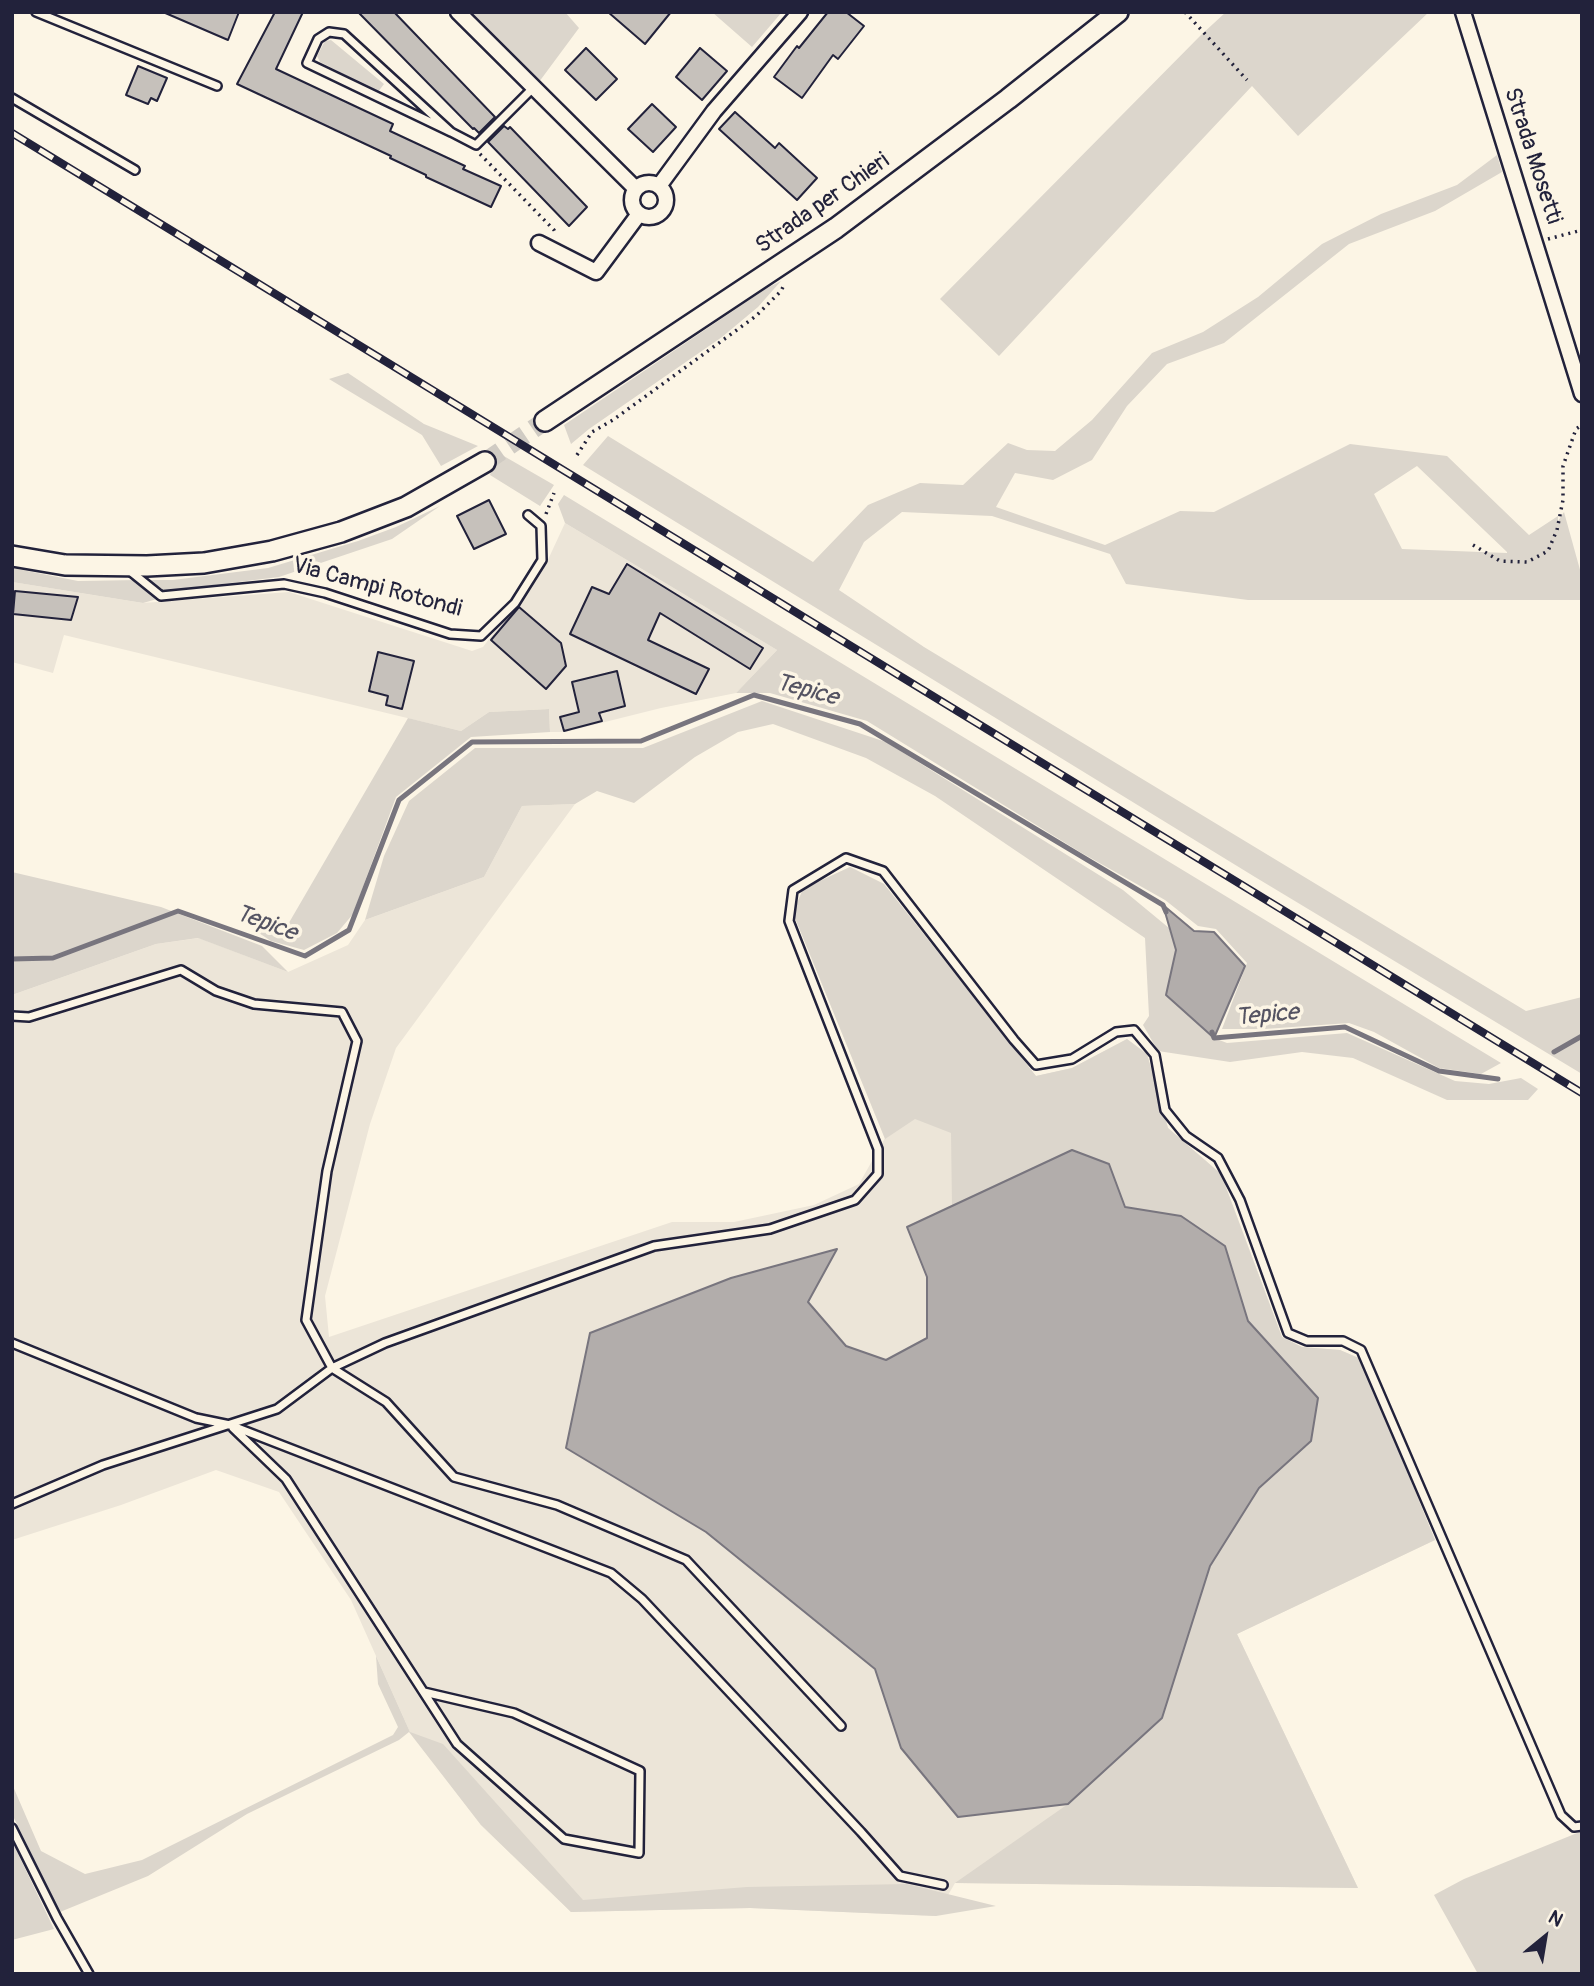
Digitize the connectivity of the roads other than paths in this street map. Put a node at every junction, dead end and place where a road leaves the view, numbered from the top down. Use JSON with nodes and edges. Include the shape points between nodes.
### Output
{"nodes":[{"id":1,"x":36,"y":12,"type":"edge"},
{"id":2,"x":458,"y":12,"type":"edge"},
{"id":3,"x":800,"y":12,"type":"edge"},
{"id":4,"x":1118,"y":12,"type":"edge"},
{"id":5,"x":1463,"y":12,"type":"edge"},
{"id":6,"x":217,"y":86,"type":"dead end"},
{"id":7,"x":534,"y":87,"type":"junction"},
{"id":8,"x":12,"y":98,"type":"edge"},
{"id":9,"x":451,"y":132,"type":"junction"},
{"id":10,"x":135,"y":170,"type":"dead end"},
{"id":11,"x":659,"y":186,"type":"junction"},
{"id":12,"x":636,"y":189,"type":"junction"},
{"id":13,"x":639,"y":214,"type":"junction"},
{"id":14,"x":539,"y":243,"type":"dead end"},
{"id":15,"x":1582,"y":394,"type":"edge"},
{"id":16,"x":545,"y":421,"type":"tunnel mouth"},
{"id":17,"x":485,"y":462,"type":"tunnel mouth"},
{"id":18,"x":528,"y":515,"type":"dead end"},
{"id":19,"x":12,"y":556,"type":"edge"},
{"id":20,"x":124,"y":566,"type":"junction"},
{"id":21,"x":12,"y":1016,"type":"edge"},
{"id":22,"x":12,"y":1343,"type":"edge"},
{"id":23,"x":332,"y":1368,"type":"junction"},
{"id":24,"x":230,"y":1425,"type":"junction"},
{"id":25,"x":12,"y":1504,"type":"edge"},
{"id":26,"x":424,"y":1692,"type":"junction"},
{"id":27,"x":841,"y":1726,"type":"dead end"},
{"id":28,"x":1582,"y":1826,"type":"edge"},
{"id":29,"x":12,"y":1828,"type":"edge"},
{"id":30,"x":943,"y":1885,"type":"dead end"},
{"id":31,"x":89,"y":1974,"type":"edge"}],
"edges":[{"from":1,"to":6,"type":"lane"},
{"from":2,"to":7,"type":"street"},
{"from":3,"to":11,"type":"street","via":[[714,111]]},
{"from":4,"to":16,"type":"main road","name":"Strada per Chieri","via":[[836,228]]},
{"from":5,"to":15,"type":"street","name":"Strada Mosetti"},
{"from":7,"to":9,"type":"lane","via":[[476,145]]},
{"from":7,"to":12,"type":"street"},
{"from":8,"to":10,"type":"lane"},
{"from":9,"to":9,"type":"lane","via":[[307,63],[318,39],[329,32],[344,34]]},
{"from":11,"to":12,"type":"street","via":[[648,183]]},
{"from":11,"to":13,"type":"street","via":[[666,201],[663,211],[647,218]]},
{"from":12,"to":13,"type":"street","via":[[632,202]]},
{"from":13,"to":14,"type":"street","via":[[596,272]]},
{"from":17,"to":20,"type":"main road","via":[[406,507],[341,532],[204,563]]},
{"from":18,"to":20,"type":"lane","name":"Via Campi Rotondi","via":[[541,526],[542,560],[515,603],[481,636],[450,634],[284,584],[161,596]]},
{"from":19,"to":20,"type":"main road","via":[[65,565]]},
{"from":21,"to":23,"type":"lane","via":[[29,1017],[181,970],[216,991],[254,1004],[342,1012],[357,1041],[327,1171],[306,1320]]},
{"from":22,"to":24,"type":"lane","via":[[195,1418]]},
{"from":23,"to":24,"type":"lane","via":[[277,1409]]},
{"from":23,"to":27,"type":"lane","via":[[386,1402],[454,1477],[557,1505],[686,1560]]},
{"from":23,"to":28,"type":"lane","via":[[385,1343],[654,1246],[770,1229],[855,1199],[878,1174],[878,1149],[789,921],[793,890],[846,858],[883,871],[1036,1065],[1072,1059],[1116,1032],[1134,1030],[1155,1055],[1165,1110],[1186,1136],[1218,1158],[1240,1200],[1288,1333],[1307,1341],[1343,1341],[1361,1350],[1562,1815],[1574,1826]]},
{"from":24,"to":25,"type":"lane","via":[[103,1465]]},
{"from":24,"to":26,"type":"lane","via":[[286,1479]]},
{"from":24,"to":30,"type":"lane","via":[[611,1573],[642,1599],[900,1876]]},
{"from":26,"to":26,"type":"lane","via":[[457,1744],[564,1839],[639,1853],[640,1770],[514,1713]]},
{"from":29,"to":31,"type":"lane"}]}
